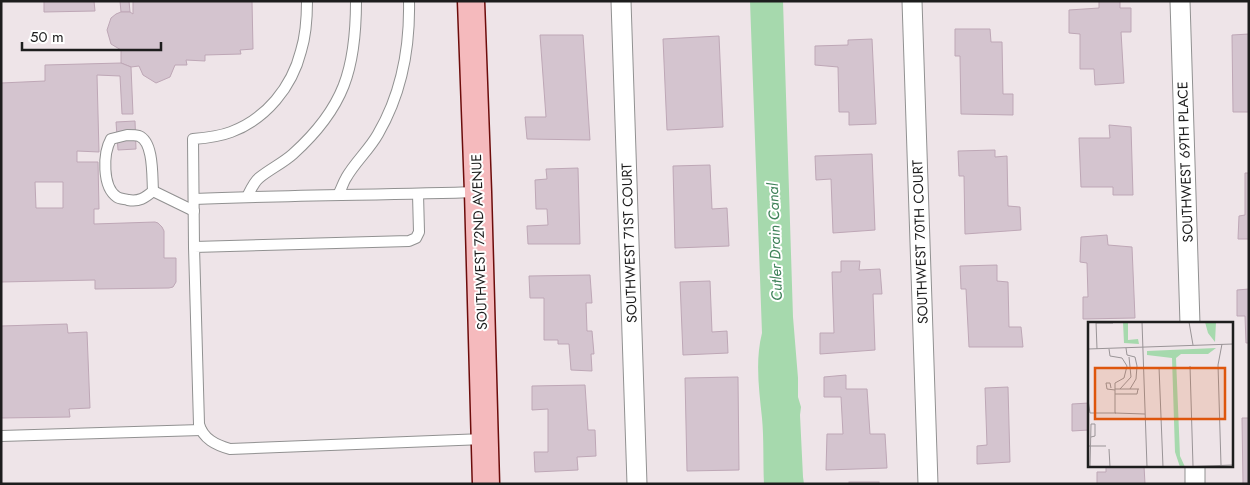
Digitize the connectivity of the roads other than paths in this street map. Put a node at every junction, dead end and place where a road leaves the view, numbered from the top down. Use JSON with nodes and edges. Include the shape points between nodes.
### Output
{"nodes":[{"id":1,"x":307,"y":1,"type":"edge"},
{"id":2,"x":356,"y":1,"type":"edge"},
{"id":3,"x":409,"y":1,"type":"edge"},
{"id":4,"x":471,"y":1,"type":"edge"},
{"id":5,"x":621,"y":1,"type":"edge"},
{"id":6,"x":912,"y":1,"type":"edge"},
{"id":7,"x":1180,"y":1,"type":"edge"},
{"id":8,"x":153,"y":191,"type":"junction"},
{"id":9,"x":478,"y":192,"type":"junction"},
{"id":10,"x":418,"y":194,"type":"junction"},
{"id":11,"x":338,"y":196,"type":"junction"},
{"id":12,"x":247,"y":197,"type":"junction"},
{"id":13,"x":194,"y":200,"type":"junction"},
{"id":14,"x":194,"y":212,"type":"junction"},
{"id":15,"x":194,"y":247,"type":"junction"},
{"id":16,"x":1190,"y":322,"type":"edge"},
{"id":17,"x":201,"y":430,"type":"junction"},
{"id":18,"x":1,"y":436,"type":"edge"},
{"id":19,"x":484,"y":439,"type":"junction"},
{"id":20,"x":1195,"y":468,"type":"edge"},
{"id":21,"x":486,"y":484,"type":"edge"},
{"id":22,"x":637,"y":484,"type":"edge"},
{"id":23,"x":928,"y":484,"type":"edge"},
{"id":24,"x":1195,"y":484,"type":"edge"}],
"edges":[{"from":1,"to":13,"type":"lane","via":[[306,31],[301,52],[283,90],[271,106],[261,116],[231,132],[193,139]]},
{"from":2,"to":12,"type":"lane","via":[[354,42],[340,96],[309,139],[258,179]]},
{"from":3,"to":11,"type":"lane","via":[[406,56],[396,97],[378,135],[346,177]]},
{"from":4,"to":9,"type":"street","name":"SOUTHWEST 72ND AVENUE"},
{"from":5,"to":22,"type":"street","name":"SOUTHWEST 71ST COURT"},
{"from":6,"to":23,"type":"street","name":"SOUTHWEST 70TH COURT"},
{"from":7,"to":16,"type":"street","name":"SOUTHWEST 69TH PLACE"},
{"from":8,"to":8,"type":"lane","via":[[146,142],[139,136],[111,139],[106,156],[111,192],[118,198],[141,200]]},
{"from":8,"to":14,"type":"lane"},
{"from":9,"to":10,"type":"lane"},
{"from":9,"to":19,"type":"street","name":"SOUTHWEST 72ND AVENUE"},
{"from":10,"to":11,"type":"lane"},
{"from":10,"to":15,"type":"lane","via":[[419,232],[409,241]]},
{"from":11,"to":12,"type":"lane"},
{"from":12,"to":13,"type":"lane"},
{"from":13,"to":14,"type":"lane"},
{"from":14,"to":15,"type":"lane"},
{"from":15,"to":17,"type":"lane"},
{"from":17,"to":18,"type":"lane"},
{"from":17,"to":19,"type":"lane","via":[[208,439],[230,449]]},
{"from":19,"to":21,"type":"street","name":"SOUTHWEST 72ND AVENUE"},
{"from":20,"to":24,"type":"street"}]}
